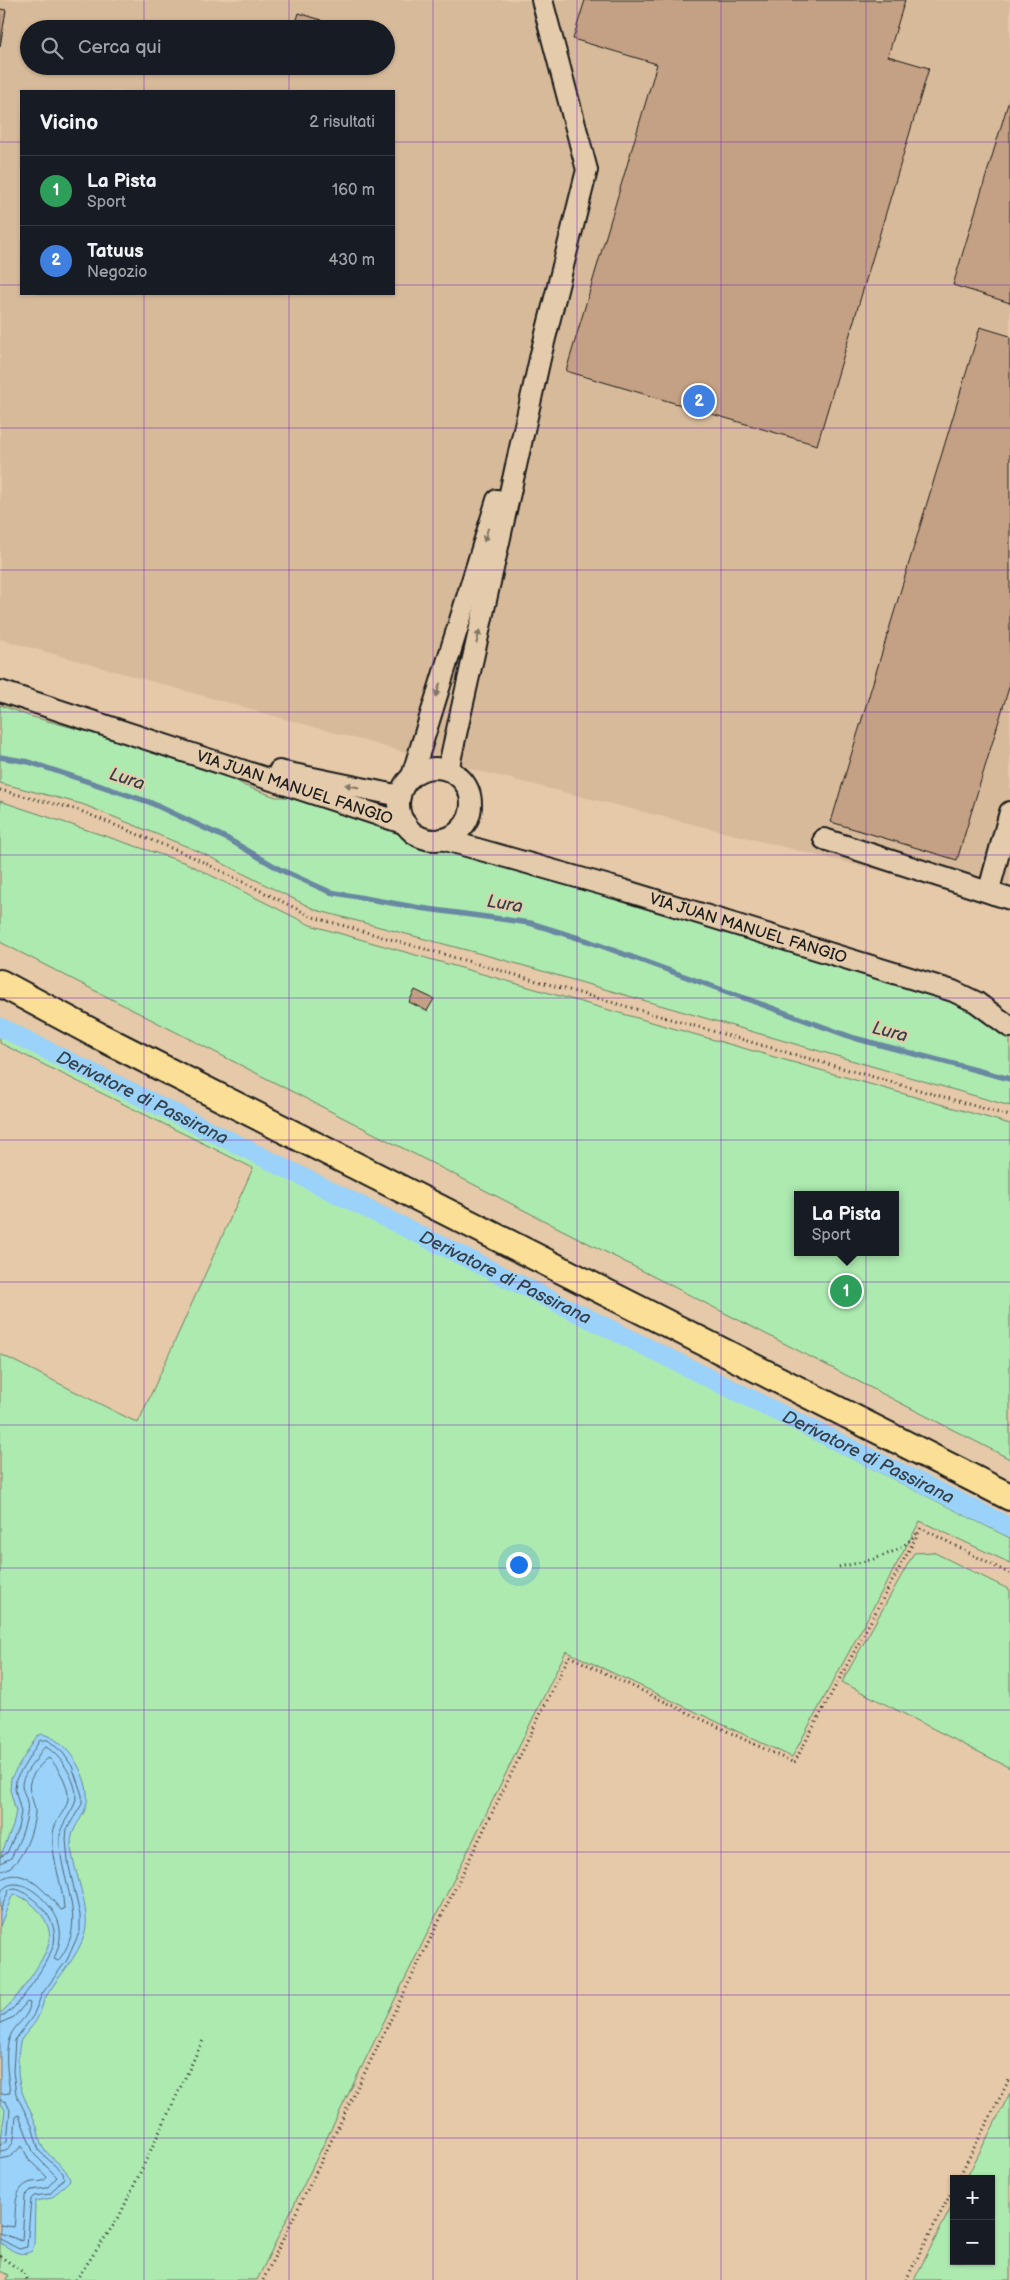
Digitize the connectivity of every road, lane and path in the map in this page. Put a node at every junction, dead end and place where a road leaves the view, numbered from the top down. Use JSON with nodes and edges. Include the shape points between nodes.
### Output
{"nodes":[{"id":1,"x":542,"y":0,"type":"edge"},
{"id":2,"x":541,"y":354,"type":"junction"},
{"id":3,"x":0,"y":691,"type":"edge"},
{"id":4,"x":184,"y":752,"type":"junction"},
{"id":5,"x":448,"y":770,"type":"junction"},
{"id":6,"x":412,"y":776,"type":"junction"},
{"id":7,"x":0,"y":790,"type":"edge"},
{"id":8,"x":400,"y":796,"type":"junction"},
{"id":9,"x":1010,"y":812,"type":"edge"},
{"id":10,"x":406,"y":824,"type":"junction"},
{"id":11,"x":465,"y":824,"type":"junction"},
{"id":12,"x":442,"y":839,"type":"junction"},
{"id":13,"x":824,"y":839,"type":"dead end"},
{"id":14,"x":477,"y":848,"type":"junction"},
{"id":15,"x":1002,"y":896,"type":"edge"},
{"id":16,"x":0,"y":983,"type":"edge"},
{"id":17,"x":1010,"y":1027,"type":"edge"},
{"id":18,"x":1010,"y":1116,"type":"edge"},
{"id":19,"x":1010,"y":1497,"type":"edge"},
{"id":20,"x":921,"y":1528,"type":"junction"},
{"id":21,"x":839,"y":1566,"type":"dead end"},
{"id":22,"x":1010,"y":1574,"type":"edge"},
{"id":23,"x":204,"y":2038,"type":"dead end"},
{"id":24,"x":1010,"y":2078,"type":"edge"},
{"id":25,"x":960,"y":2175,"type":"edge"},
{"id":26,"x":950,"y":2195,"type":"edge"},
{"id":27,"x":0,"y":2256,"type":"edge"},
{"id":28,"x":27,"y":2280,"type":"edge"},
{"id":29,"x":76,"y":2280,"type":"edge"},
{"id":30,"x":264,"y":2280,"type":"edge"},
{"id":31,"x":906,"y":2280,"type":"edge"}],
"edges":[{"from":1,"to":2,"type":"street","via":[[588,170]]},
{"from":5,"to":2,"type":"street","one_way":true},
{"from":2,"to":6,"type":"street","name":"VIA JUAN MANUEL FANGIO","one_way":true},
{"from":3,"to":4,"type":"street","name":"VIA JUAN MANUEL FANGIO"},
{"from":8,"to":4,"type":"street","name":"VIA JUAN MANUEL FANGIO","one_way":true},
{"from":4,"to":10,"type":"street","name":"VIA JUAN MANUEL FANGIO"},
{"from":5,"to":6,"type":"street","via":[[429,768]]},
{"from":5,"to":11,"type":"street","via":[[461,779],[470,793],[470,814]]},
{"from":6,"to":8,"type":"street","name":"VIA JUAN MANUEL FANGIO"},
{"from":7,"to":18,"type":"path","via":[[78,810],[176,850],[313,917]]},
{"from":8,"to":10,"type":"street","name":"VIA JUAN MANUEL FANGIO","via":[[399,806]]},
{"from":9,"to":15,"type":"street","via":[[990,886]]},
{"from":10,"to":12,"type":"street","name":"VIA JUAN MANUEL FANGIO","via":[[422,837]]},
{"from":11,"to":12,"type":"street","via":[[459,831]]},
{"from":11,"to":14,"type":"street"},
{"from":12,"to":14,"type":"street","name":"VIA JUAN MANUEL FANGIO"},
{"from":13,"to":15,"type":"street"},
{"from":14,"to":17,"type":"street","name":"VIA JUAN MANUEL FANGIO","via":[[953,992],[976,1002]]},
{"from":16,"to":19,"type":"main road"},
{"from":20,"to":21,"type":"path","via":[[911,1540],[877,1560]]},
{"from":20,"to":22,"type":"path"},
{"from":20,"to":30,"type":"path","via":[[794,1763],[569,1656]]},
{"from":23,"to":29,"type":"path","via":[[119,2217]]},
{"from":24,"to":25,"type":"path"},
{"from":26,"to":31,"type":"path"},
{"from":27,"to":28,"type":"path"}]}
